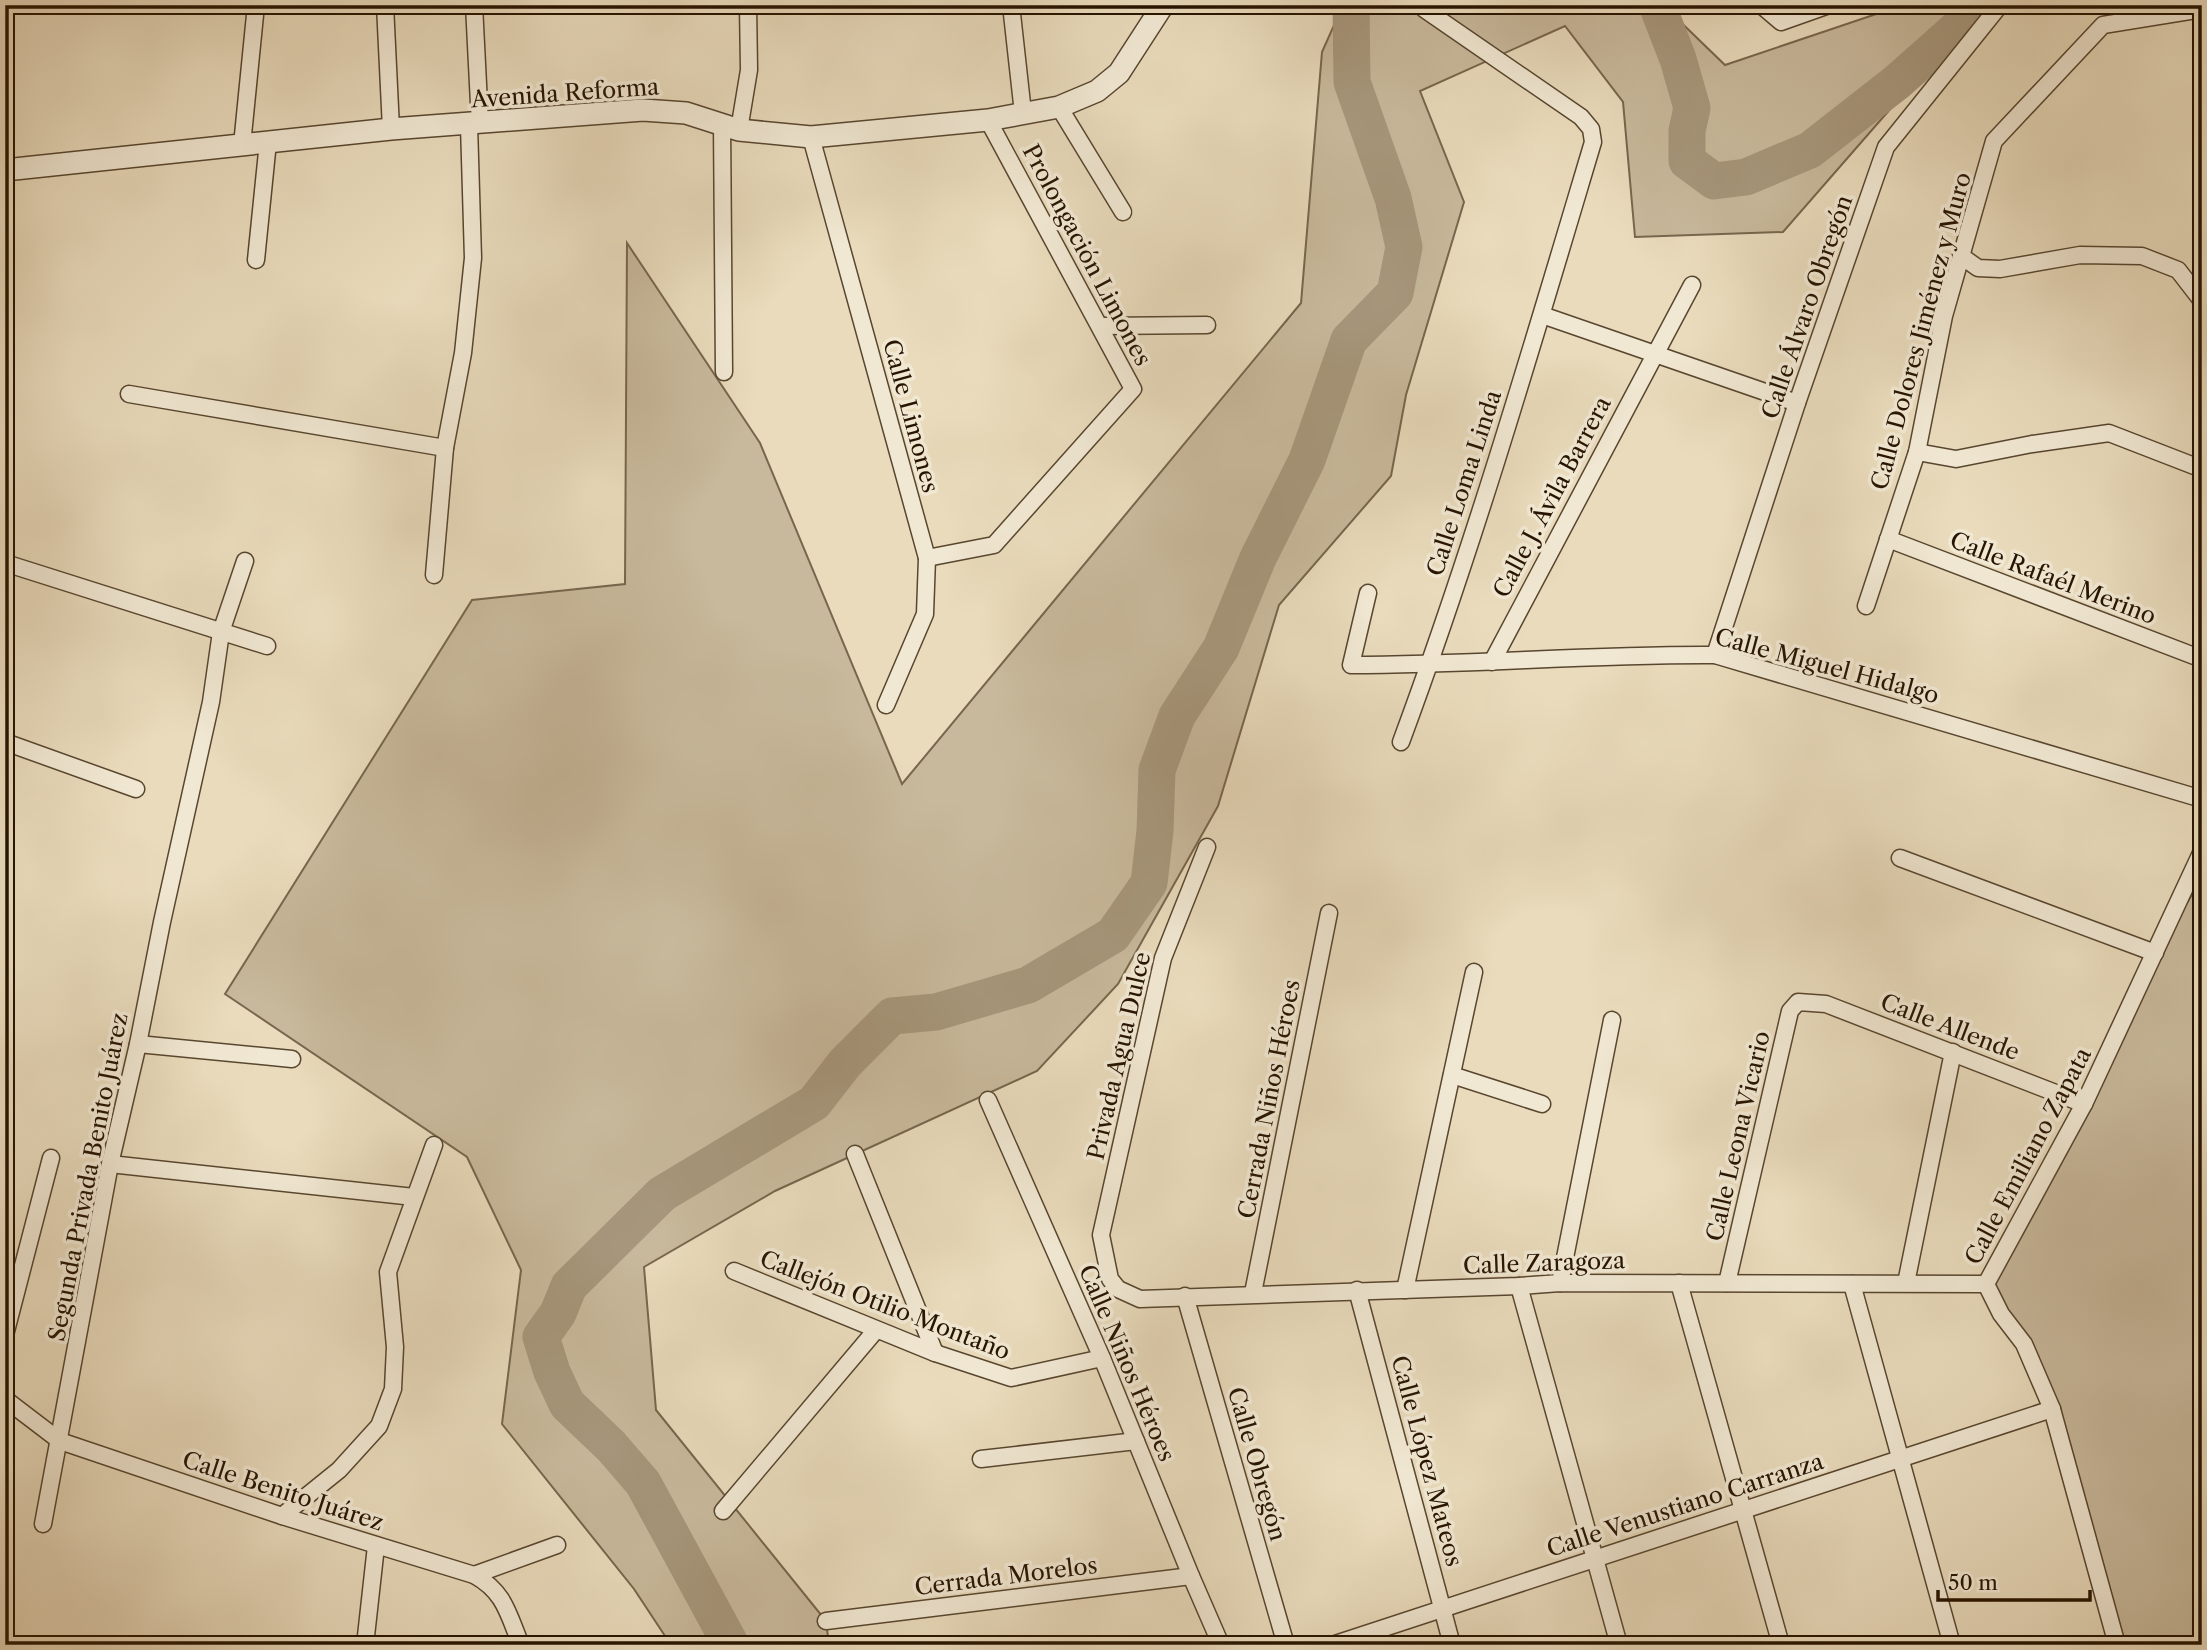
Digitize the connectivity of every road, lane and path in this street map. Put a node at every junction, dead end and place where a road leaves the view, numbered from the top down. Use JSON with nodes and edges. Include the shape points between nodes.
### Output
{"nodes":[{"id":1,"x":256,"y":5,"type":"edge"},
{"id":2,"x":385,"y":5,"type":"edge"},
{"id":3,"x":474,"y":5,"type":"edge"},
{"id":4,"x":748,"y":5,"type":"edge"},
{"id":5,"x":1011,"y":5,"type":"edge"},
{"id":6,"x":1163,"y":5,"type":"edge"},
{"id":7,"x":1761,"y":5,"type":"edge"},
{"id":8,"x":1829,"y":5,"type":"edge"},
{"id":9,"x":2000,"y":5,"type":"edge"},
{"id":10,"x":1424,"y":9,"type":"dead end"},
{"id":11,"x":2202,"y":9,"type":"edge"},
{"id":12,"x":1059,"y":107,"type":"junction"},
{"id":13,"x":1023,"y":113,"type":"junction"},
{"id":14,"x":988,"y":120,"type":"junction"},
{"id":15,"x":475,"y":124,"type":"junction"},
{"id":16,"x":731,"y":126,"type":"junction"},
{"id":17,"x":391,"y":130,"type":"junction"},
{"id":18,"x":811,"y":137,"type":"junction"},
{"id":19,"x":268,"y":142,"type":"junction"},
{"id":20,"x":242,"y":145,"type":"junction"},
{"id":21,"x":5,"y":170,"type":"edge"},
{"id":22,"x":1123,"y":212,"type":"dead end"},
{"id":23,"x":1961,"y":256,"type":"junction"},
{"id":24,"x":256,"y":260,"type":"dead end"},
{"id":25,"x":1692,"y":285,"type":"dead end"},
{"id":26,"x":2202,"y":301,"type":"edge"},
{"id":27,"x":1542,"y":315,"type":"junction"},
{"id":28,"x":1207,"y":325,"type":"dead end"},
{"id":29,"x":1101,"y":326,"type":"junction"},
{"id":30,"x":1654,"y":354,"type":"junction"},
{"id":31,"x":724,"y":372,"type":"dead end"},
{"id":32,"x":129,"y":394,"type":"dead end"},
{"id":33,"x":1797,"y":403,"type":"junction"},
{"id":34,"x":445,"y":448,"type":"junction"},
{"id":35,"x":1917,"y":452,"type":"junction"},
{"id":36,"x":2202,"y":469,"type":"edge"},
{"id":37,"x":1888,"y":539,"type":"junction"},
{"id":38,"x":927,"y":558,"type":"junction"},
{"id":39,"x":245,"y":561,"type":"dead end"},
{"id":40,"x":5,"y":563,"type":"edge"},
{"id":41,"x":434,"y":575,"type":"dead end"},
{"id":42,"x":1368,"y":593,"type":"dead end"},
{"id":43,"x":1866,"y":606,"type":"dead end"},
{"id":44,"x":220,"y":632,"type":"junction"},
{"id":45,"x":267,"y":646,"type":"dead end"},
{"id":46,"x":1715,"y":654,"type":"junction"},
{"id":47,"x":2202,"y":659,"type":"edge"},
{"id":48,"x":1492,"y":662,"type":"junction"},
{"id":49,"x":1429,"y":665,"type":"junction"},
{"id":50,"x":886,"y":705,"type":"dead end"},
{"id":51,"x":5,"y":742,"type":"edge"},
{"id":52,"x":1401,"y":742,"type":"dead end"},
{"id":53,"x":136,"y":789,"type":"dead end"},
{"id":54,"x":2202,"y":799,"type":"edge"},
{"id":55,"x":1206,"y":847,"type":"dead end"},
{"id":56,"x":2202,"y":851,"type":"edge"},
{"id":57,"x":1900,"y":858,"type":"dead end"},
{"id":58,"x":1329,"y":913,"type":"dead end"},
{"id":59,"x":2155,"y":953,"type":"junction"},
{"id":60,"x":1474,"y":972,"type":"dead end"},
{"id":61,"x":1798,"y":1002,"type":"joint"},
{"id":62,"x":1612,"y":1020,"type":"dead end"},
{"id":63,"x":138,"y":1044,"type":"junction"},
{"id":64,"x":1954,"y":1052,"type":"junction"},
{"id":65,"x":292,"y":1059,"type":"dead end"},
{"id":66,"x":1452,"y":1075,"type":"junction"},
{"id":67,"x":988,"y":1100,"type":"dead end"},
{"id":68,"x":1542,"y":1104,"type":"dead end"},
{"id":69,"x":2084,"y":1104,"type":"junction"},
{"id":70,"x":434,"y":1145,"type":"dead end"},
{"id":71,"x":855,"y":1154,"type":"dead end"},
{"id":72,"x":51,"y":1158,"type":"dead end"},
{"id":73,"x":110,"y":1164,"type":"junction"},
{"id":74,"x":414,"y":1197,"type":"junction"},
{"id":75,"x":734,"y":1271,"type":"dead end"},
{"id":76,"x":1110,"y":1279,"type":"joint"},
{"id":77,"x":1560,"y":1283,"type":"junction"},
{"id":78,"x":1679,"y":1283,"type":"junction"},
{"id":79,"x":1727,"y":1283,"type":"junction"},
{"id":80,"x":1906,"y":1283,"type":"junction"},
{"id":81,"x":1852,"y":1284,"type":"junction"},
{"id":82,"x":1986,"y":1284,"type":"junction"},
{"id":83,"x":1519,"y":1286,"type":"junction"},
{"id":84,"x":1357,"y":1290,"type":"junction"},
{"id":85,"x":1405,"y":1290,"type":"junction"},
{"id":86,"x":1253,"y":1293,"type":"junction"},
{"id":87,"x":1185,"y":1296,"type":"junction"},
{"id":88,"x":876,"y":1330,"type":"junction"},
{"id":89,"x":5,"y":1335,"type":"edge"},
{"id":90,"x":935,"y":1353,"type":"junction"},
{"id":91,"x":1102,"y":1358,"type":"junction"},
{"id":92,"x":5,"y":1399,"type":"edge"},
{"id":93,"x":2052,"y":1409,"type":"junction"},
{"id":94,"x":60,"y":1441,"type":"junction"},
{"id":95,"x":1136,"y":1441,"type":"junction"},
{"id":96,"x":1899,"y":1458,"type":"junction"},
{"id":97,"x":981,"y":1459,"type":"dead end"},
{"id":98,"x":1743,"y":1509,"type":"junction"},
{"id":99,"x":723,"y":1511,"type":"dead end"},
{"id":100,"x":282,"y":1516,"type":"junction"},
{"id":101,"x":43,"y":1524,"type":"dead end"},
{"id":102,"x":557,"y":1545,"type":"dead end"},
{"id":103,"x":376,"y":1546,"type":"junction"},
{"id":104,"x":1594,"y":1559,"type":"junction"},
{"id":105,"x":474,"y":1575,"type":"junction"},
{"id":106,"x":1191,"y":1576,"type":"junction"},
{"id":107,"x":1443,"y":1609,"type":"junction"},
{"id":108,"x":826,"y":1622,"type":"dead end"},
{"id":109,"x":365,"y":1645,"type":"edge"},
{"id":110,"x":521,"y":1645,"type":"edge"},
{"id":111,"x":1221,"y":1645,"type":"edge"},
{"id":112,"x":1286,"y":1645,"type":"edge"},
{"id":113,"x":1332,"y":1645,"type":"edge"},
{"id":114,"x":1452,"y":1645,"type":"edge"},
{"id":115,"x":1619,"y":1645,"type":"edge"},
{"id":116,"x":1781,"y":1645,"type":"edge"},
{"id":117,"x":1952,"y":1645,"type":"edge"},
{"id":118,"x":2117,"y":1645,"type":"edge"}],
"edges":[{"from":1,"to":20,"type":"street"},
{"from":2,"to":17,"type":"street"},
{"from":3,"to":15,"type":"street"},
{"from":4,"to":16,"type":"street","via":[[749,70]]},
{"from":5,"to":13,"type":"street"},
{"from":6,"to":12,"type":"street","name":"Avenida Reforma","via":[[1118,73],[1097,91]]},
{"from":7,"to":8,"type":"street","via":[[1781,22]]},
{"from":9,"to":33,"type":"street","name":"Calle Álvaro Obregón","via":[[1886,147]]},
{"from":10,"to":27,"type":"street","name":"Calle Loma Linda","via":[[1581,117],[1591,129],[1593,142]]},
{"from":11,"to":23,"type":"street","name":"Calle Dolores Jiménez y Muro","via":[[2103,24],[1994,141]]},
{"from":12,"to":13,"type":"street","name":"Avenida Reforma"},
{"from":12,"to":22,"type":"street"},
{"from":13,"to":14,"type":"street","name":"Avenida Reforma"},
{"from":14,"to":18,"type":"street","name":"Avenida Reforma"},
{"from":14,"to":29,"type":"street","name":"Prolongación Limones"},
{"from":15,"to":16,"type":"street","name":"Avenida Reforma","via":[[643,110],[686,113]]},
{"from":15,"to":17,"type":"street","name":"Avenida Reforma"},
{"from":15,"to":34,"type":"street","via":[[472,258],[463,353]]},
{"from":16,"to":18,"type":"street","name":"Avenida Reforma"},
{"from":16,"to":31,"type":"street"},
{"from":17,"to":19,"type":"street","name":"Avenida Reforma"},
{"from":18,"to":38,"type":"street","name":"Calle Limones"},
{"from":19,"to":20,"type":"street","name":"Avenida Reforma"},
{"from":19,"to":24,"type":"street"},
{"from":20,"to":21,"type":"street","name":"Avenida Reforma"},
{"from":23,"to":26,"type":"street","via":[[1978,268],[2000,269],[2080,254],[2142,256],[2178,270]]},
{"from":23,"to":35,"type":"street","name":"Calle Dolores Jiménez y Muro"},
{"from":25,"to":30,"type":"street","name":"Calle J. Ávila Barrera"},
{"from":27,"to":30,"type":"street"},
{"from":27,"to":49,"type":"street","name":"Calle Loma Linda"},
{"from":28,"to":29,"type":"street"},
{"from":29,"to":38,"type":"street","name":"Prolongación Limones","via":[[1133,389],[994,545]]},
{"from":30,"to":33,"type":"street"},
{"from":30,"to":48,"type":"street","name":"Calle J. Ávila Barrera"},
{"from":32,"to":34,"type":"street"},
{"from":33,"to":46,"type":"street","name":"Calle Álvaro Obregón"},
{"from":34,"to":41,"type":"street"},
{"from":35,"to":36,"type":"street","via":[[1956,459],[2109,433]]},
{"from":35,"to":37,"type":"street","name":"Calle Dolores Jiménez y Muro"},
{"from":37,"to":43,"type":"street","name":"Calle Dolores Jiménez y Muro"},
{"from":37,"to":47,"type":"street","name":"Calle Rafaél Merino"},
{"from":38,"to":50,"type":"street","name":"Calle Limones","via":[[925,614]]},
{"from":39,"to":44,"type":"street","name":"Segunda Privada Benito Juárez"},
{"from":40,"to":44,"type":"street"},
{"from":42,"to":49,"type":"street","name":"Calle Miguel Hidalgo","via":[[1351,665]]},
{"from":44,"to":45,"type":"street"},
{"from":44,"to":63,"type":"street","name":"Segunda Privada Benito Juárez","via":[[211,702]]},
{"from":46,"to":48,"type":"street","name":"Calle Miguel Hidalgo"},
{"from":46,"to":54,"type":"street","name":"Calle Miguel Hidalgo"},
{"from":48,"to":49,"type":"street","name":"Calle Miguel Hidalgo"},
{"from":49,"to":52,"type":"street","name":"Calle Loma Linda"},
{"from":51,"to":53,"type":"street"},
{"from":55,"to":76,"type":"street","name":"Privada Agua Dulce","via":[[1163,958],[1101,1235]]},
{"from":56,"to":59,"type":"street","name":"Calle Emiliano Zapata"},
{"from":57,"to":59,"type":"street"},
{"from":58,"to":86,"type":"street","name":"Cerrada Niños Héroes"},
{"from":59,"to":69,"type":"street","name":"Calle Emiliano Zapata"},
{"from":60,"to":66,"type":"street"},
{"from":61,"to":64,"type":"street","name":"Calle Allende","via":[[1826,1004]]},
{"from":61,"to":79,"type":"street","name":"Calle Leona Vicario","via":[[1790,1011]]},
{"from":62,"to":77,"type":"street"},
{"from":63,"to":65,"type":"street"},
{"from":63,"to":73,"type":"street","name":"Segunda Privada Benito Juárez"},
{"from":64,"to":69,"type":"street","name":"Calle Allende"},
{"from":64,"to":80,"type":"street"},
{"from":66,"to":68,"type":"street"},
{"from":66,"to":85,"type":"street"},
{"from":67,"to":91,"type":"street","name":"Calle Niños Héroes"},
{"from":69,"to":82,"type":"street","name":"Calle Emiliano Zapata"},
{"from":70,"to":74,"type":"street"},
{"from":71,"to":90,"type":"street"},
{"from":72,"to":89,"type":"street"},
{"from":73,"to":74,"type":"street"},
{"from":73,"to":94,"type":"street","name":"Segunda Privada Benito Juárez"},
{"from":74,"to":100,"type":"street","via":[[388,1272],[395,1347],[393,1389],[379,1426],[339,1470]]},
{"from":75,"to":88,"type":"street","name":"Callejón Otilio Montaño"},
{"from":76,"to":87,"type":"street","name":"Calle Zaragoza","via":[[1118,1289],[1140,1299]]},
{"from":77,"to":78,"type":"street","name":"Calle Zaragoza"},
{"from":77,"to":83,"type":"street","name":"Calle Zaragoza"},
{"from":78,"to":79,"type":"street","name":"Calle Zaragoza"},
{"from":78,"to":98,"type":"street"},
{"from":79,"to":81,"type":"street","name":"Calle Zaragoza"},
{"from":80,"to":81,"type":"street","name":"Calle Zaragoza"},
{"from":80,"to":82,"type":"street","name":"Calle Zaragoza"},
{"from":81,"to":96,"type":"street"},
{"from":82,"to":93,"type":"street","name":"Calle Emiliano Zapata","via":[[2024,1344]]},
{"from":83,"to":85,"type":"street","name":"Calle Zaragoza"},
{"from":83,"to":104,"type":"street"},
{"from":84,"to":85,"type":"street","name":"Calle Zaragoza"},
{"from":84,"to":86,"type":"street","name":"Calle Zaragoza"},
{"from":84,"to":107,"type":"street","name":"Calle López Mateos"},
{"from":86,"to":87,"type":"street","name":"Calle Zaragoza"},
{"from":87,"to":112,"type":"street","name":"Calle Obregón"},
{"from":88,"to":90,"type":"street","name":"Callejón Otilio Montaño"},
{"from":88,"to":99,"type":"street"},
{"from":90,"to":91,"type":"street","name":"Callejón Otilio Montaño","via":[[1011,1378]]},
{"from":91,"to":95,"type":"street","name":"Calle Niños Héroes"},
{"from":92,"to":94,"type":"street","name":"Calle Benito Juárez"},
{"from":93,"to":96,"type":"street","name":"Calle Venustiano Carranza"},
{"from":93,"to":118,"type":"street","name":"Calle Emiliano Zapata"},
{"from":94,"to":100,"type":"street","name":"Calle Benito Juárez"},
{"from":94,"to":101,"type":"street","name":"Segunda Privada Benito Juárez"},
{"from":95,"to":97,"type":"street"},
{"from":95,"to":106,"type":"street","name":"Calle Niños Héroes"},
{"from":96,"to":98,"type":"street","name":"Calle Venustiano Carranza"},
{"from":96,"to":117,"type":"street"},
{"from":98,"to":104,"type":"street","name":"Calle Venustiano Carranza"},
{"from":98,"to":116,"type":"street"},
{"from":100,"to":103,"type":"street","name":"Calle Benito Juárez"},
{"from":102,"to":105,"type":"street"},
{"from":103,"to":105,"type":"street","name":"Calle Benito Juárez"},
{"from":103,"to":109,"type":"street"},
{"from":104,"to":107,"type":"street","name":"Calle Venustiano Carranza"},
{"from":104,"to":115,"type":"street"},
{"from":105,"to":110,"type":"street","via":[[490,1584],[502,1600]]},
{"from":106,"to":108,"type":"street","name":"Cerrada Morelos"},
{"from":106,"to":111,"type":"street","name":"Calle Niños Héroes"},
{"from":107,"to":113,"type":"street","name":"Calle Venustiano Carranza"},
{"from":107,"to":114,"type":"street","name":"Calle López Mateos"}]}
